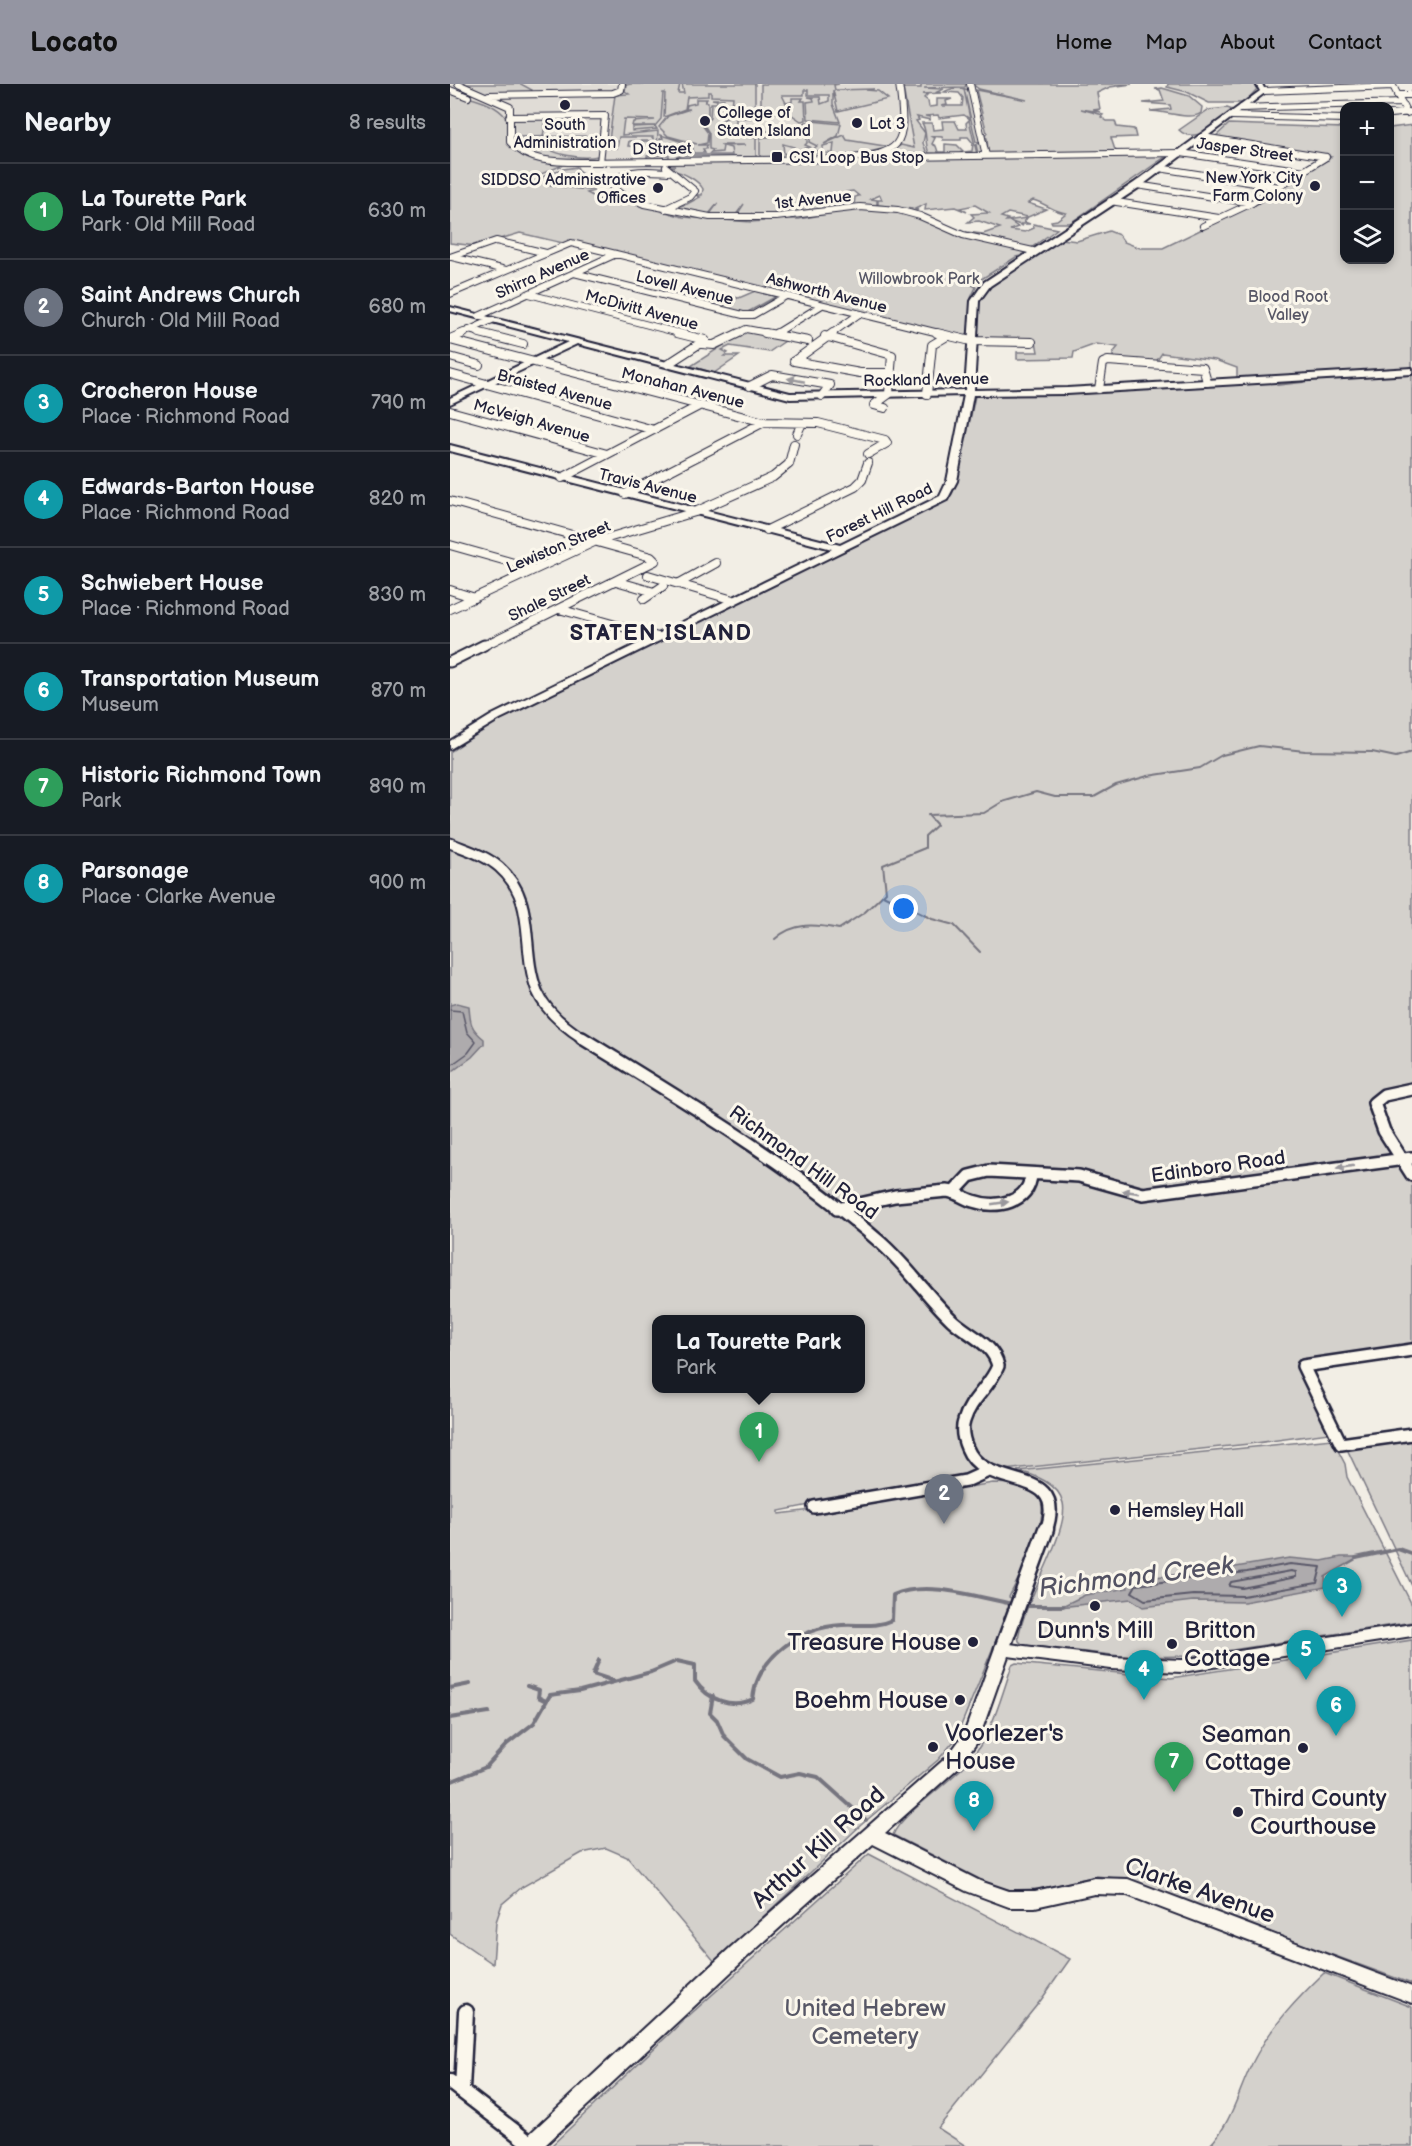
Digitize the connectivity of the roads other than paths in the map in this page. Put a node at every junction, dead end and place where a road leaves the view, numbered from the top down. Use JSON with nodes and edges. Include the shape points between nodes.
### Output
{"nodes":[{"id":1,"x":458,"y":84,"type":"edge"},
{"id":2,"x":622,"y":84,"type":"edge"},
{"id":3,"x":899,"y":84,"type":"edge"},
{"id":4,"x":970,"y":84,"type":"edge"},
{"id":5,"x":1392,"y":85,"type":"edge"},
{"id":6,"x":1261,"y":87,"type":"edge"},
{"id":7,"x":450,"y":90,"type":"edge"},
{"id":8,"x":526,"y":94,"type":"junction"},
{"id":9,"x":465,"y":95,"type":"junction"},
{"id":10,"x":482,"y":95,"type":"junction"},
{"id":11,"x":1397,"y":95,"type":"junction"},
{"id":12,"x":1412,"y":95,"type":"edge"},
{"id":13,"x":504,"y":103,"type":"junction"},
{"id":14,"x":1402,"y":103,"type":"junction"},
{"id":15,"x":1242,"y":108,"type":"junction"},
{"id":16,"x":1410,"y":112,"type":"edge"},
{"id":17,"x":1394,"y":114,"type":"edge"},
{"id":18,"x":1232,"y":116,"type":"junction"},
{"id":19,"x":509,"y":117,"type":"junction"},
{"id":20,"x":1340,"y":119,"type":"edge"},
{"id":21,"x":1203,"y":137,"type":"junction"},
{"id":22,"x":882,"y":153,"type":"junction"},
{"id":23,"x":1181,"y":153,"type":"junction"},
{"id":24,"x":986,"y":156,"type":"junction"},
{"id":25,"x":601,"y":161,"type":"junction"},
{"id":26,"x":666,"y":166,"type":"junction"},
{"id":27,"x":1160,"y":168,"type":"junction"},
{"id":28,"x":1305,"y":171,"type":"junction"},
{"id":29,"x":1137,"y":184,"type":"junction"},
{"id":30,"x":1280,"y":187,"type":"junction"},
{"id":31,"x":1110,"y":201,"type":"junction"},
{"id":32,"x":1252,"y":203,"type":"junction"},
{"id":33,"x":665,"y":209,"type":"junction"},
{"id":34,"x":1219,"y":218,"type":"junction"},
{"id":35,"x":1203,"y":226,"type":"dead end"},
{"id":36,"x":1033,"y":252,"type":"junction"},
{"id":37,"x":546,"y":253,"type":"junction"},
{"id":38,"x":616,"y":254,"type":"junction"},
{"id":39,"x":451,"y":257,"type":"edge"},
{"id":40,"x":506,"y":270,"type":"junction"},
{"id":41,"x":574,"y":273,"type":"junction"},
{"id":42,"x":450,"y":284,"type":"edge"},
{"id":43,"x":464,"y":288,"type":"junction"},
{"id":44,"x":450,"y":294,"type":"edge"},
{"id":45,"x":529,"y":294,"type":"junction"},
{"id":46,"x":786,"y":296,"type":"junction"},
{"id":47,"x":822,"y":305,"type":"junction"},
{"id":48,"x":450,"y":309,"type":"edge"},
{"id":49,"x":860,"y":314,"type":"junction"},
{"id":50,"x":479,"y":316,"type":"junction"},
{"id":51,"x":492,"y":320,"type":"junction"},
{"id":52,"x":469,"y":330,"type":"junction"},
{"id":53,"x":776,"y":334,"type":"junction"},
{"id":54,"x":825,"y":336,"type":"junction"},
{"id":55,"x":947,"y":336,"type":"junction"},
{"id":56,"x":450,"y":339,"type":"edge"},
{"id":57,"x":808,"y":340,"type":"dead end"},
{"id":58,"x":576,"y":341,"type":"junction"},
{"id":59,"x":971,"y":341,"type":"junction"},
{"id":60,"x":1032,"y":342,"type":"dead end"},
{"id":61,"x":523,"y":344,"type":"dead end"},
{"id":62,"x":702,"y":344,"type":"junction"},
{"id":63,"x":450,"y":357,"type":"edge"},
{"id":64,"x":532,"y":362,"type":"junction"},
{"id":65,"x":668,"y":364,"type":"junction"},
{"id":66,"x":479,"y":365,"type":"dead end"},
{"id":67,"x":1412,"y":370,"type":"edge"},
{"id":68,"x":892,"y":373,"type":"junction"},
{"id":69,"x":450,"y":375,"type":"edge"},
{"id":70,"x":1207,"y":382,"type":"junction"},
{"id":71,"x":485,"y":384,"type":"junction"},
{"id":72,"x":750,"y":386,"type":"junction"},
{"id":73,"x":1099,"y":389,"type":"junction"},
{"id":74,"x":969,"y":393,"type":"junction"},
{"id":75,"x":889,"y":394,"type":"junction"},
{"id":76,"x":927,"y":394,"type":"junction"},
{"id":77,"x":822,"y":396,"type":"junction"},
{"id":78,"x":450,"y":400,"type":"edge"},
{"id":79,"x":699,"y":406,"type":"junction"},
{"id":80,"x":885,"y":408,"type":"dead end"},
{"id":81,"x":450,"y":411,"type":"edge"},
{"id":82,"x":764,"y":422,"type":"junction"},
{"id":83,"x":802,"y":423,"type":"junction"},
{"id":84,"x":654,"y":430,"type":"junction"},
{"id":85,"x":796,"y":434,"type":"dead end"},
{"id":86,"x":794,"y":444,"type":"dead end"},
{"id":87,"x":450,"y":448,"type":"edge"},
{"id":88,"x":607,"y":454,"type":"junction"},
{"id":89,"x":868,"y":454,"type":"dead end"},
{"id":90,"x":868,"y":463,"type":"dead end"},
{"id":91,"x":562,"y":478,"type":"junction"},
{"id":92,"x":625,"y":494,"type":"junction"},
{"id":93,"x":450,"y":501,"type":"edge"},
{"id":94,"x":695,"y":512,"type":"junction"},
{"id":95,"x":766,"y":530,"type":"junction"},
{"id":96,"x":594,"y":542,"type":"junction"},
{"id":97,"x":450,"y":544,"type":"edge"},
{"id":98,"x":839,"y":548,"type":"junction"},
{"id":99,"x":716,"y":563,"type":"dead end"},
{"id":100,"x":535,"y":569,"type":"junction"},
{"id":101,"x":648,"y":575,"type":"dead end"},
{"id":102,"x":616,"y":581,"type":"junction"},
{"id":103,"x":678,"y":584,"type":"junction"},
{"id":104,"x":663,"y":586,"type":"dead end"},
{"id":105,"x":450,"y":590,"type":"edge"},
{"id":106,"x":654,"y":592,"type":"junction"},
{"id":107,"x":475,"y":598,"type":"junction"},
{"id":108,"x":644,"y":599,"type":"dead end"},
{"id":109,"x":733,"y":600,"type":"junction"},
{"id":110,"x":450,"y":609,"type":"edge"},
{"id":111,"x":559,"y":609,"type":"junction"},
{"id":112,"x":658,"y":637,"type":"junction"},
{"id":113,"x":450,"y":662,"type":"edge"},
{"id":114,"x":450,"y":746,"type":"edge"},
{"id":115,"x":450,"y":843,"type":"edge"},
{"id":116,"x":1412,"y":1089,"type":"edge"},
{"id":117,"x":1407,"y":1159,"type":"edge"},
{"id":118,"x":1031,"y":1174,"type":"junction"},
{"id":119,"x":1412,"y":1175,"type":"edge"},
{"id":120,"x":954,"y":1192,"type":"junction"},
{"id":121,"x":837,"y":1209,"type":"junction"},
{"id":122,"x":1412,"y":1350,"type":"edge"},
{"id":123,"x":1412,"y":1434,"type":"edge"},
{"id":124,"x":986,"y":1472,"type":"junction"},
{"id":125,"x":814,"y":1507,"type":"dead end"},
{"id":126,"x":1412,"y":1630,"type":"edge"},
{"id":127,"x":1002,"y":1649,"type":"junction"},
{"id":128,"x":870,"y":1834,"type":"junction"},
{"id":129,"x":1412,"y":1995,"type":"edge"},
{"id":130,"x":466,"y":2012,"type":"dead end"},
{"id":131,"x":456,"y":2085,"type":"edge"},
{"id":132,"x":531,"y":2145,"type":"edge"}],
"edges":[{"from":1,"to":10,"type":"street"},
{"from":2,"to":8,"type":"street","via":[[621,90],[613,93]]},
{"from":3,"to":22,"type":"street","via":[[905,131],[900,143]]},
{"from":4,"to":24,"type":"street"},
{"from":5,"to":6,"type":"street"},
{"from":5,"to":11,"type":"street"},
{"from":6,"to":15,"type":"street","name":"Forest Hill Road"},
{"from":7,"to":9,"type":"street"},
{"from":8,"to":10,"type":"street"},
{"from":8,"to":13,"type":"street"},
{"from":9,"to":10,"type":"street"},
{"from":9,"to":19,"type":"street","via":[[498,108]]},
{"from":10,"to":13,"type":"street"},
{"from":11,"to":12,"type":"street"},
{"from":11,"to":14,"type":"street"},
{"from":13,"to":19,"type":"street","name":"D Street","via":[[511,109]]},
{"from":14,"to":15,"type":"street"},
{"from":14,"to":16,"type":"street"},
{"from":15,"to":18,"type":"street","name":"Forest Hill Road"},
{"from":16,"to":17,"type":"street"},
{"from":18,"to":20,"type":"street"},
{"from":18,"to":21,"type":"street","name":"Forest Hill Road"},
{"from":19,"to":25,"type":"street","name":"D Street","via":[[510,142],[521,152],[553,160]]},
{"from":19,"to":25,"type":"street","via":[[605,116]]},
{"from":21,"to":23,"type":"street","name":"Forest Hill Road"},
{"from":21,"to":28,"type":"street","via":[[1326,157]]},
{"from":22,"to":24,"type":"street","name":"D Street","via":[[903,158]]},
{"from":22,"to":26,"type":"street","name":"D Street","via":[[838,159]]},
{"from":23,"to":24,"type":"street","name":"D Street"},
{"from":23,"to":27,"type":"street","name":"Forest Hill Road"},
{"from":23,"to":28,"type":"street","name":"Jasper Street"},
{"from":25,"to":26,"type":"street","name":"D Street"},
{"from":26,"to":33,"type":"street","via":[[695,191]]},
{"from":26,"to":33,"type":"street","name":"1st Avenue","via":[[628,174],[611,184],[628,198]]},
{"from":27,"to":29,"type":"street","name":"Forest Hill Road"},
{"from":27,"to":30,"type":"street"},
{"from":28,"to":30,"type":"street"},
{"from":29,"to":31,"type":"street","name":"Forest Hill Road"},
{"from":29,"to":32,"type":"street"},
{"from":30,"to":32,"type":"street"},
{"from":31,"to":34,"type":"street"},
{"from":31,"to":36,"type":"street","name":"Forest Hill Road"},
{"from":32,"to":34,"type":"street"},
{"from":33,"to":36,"type":"street","name":"1st Avenue","via":[[710,217],[756,218],[890,208],[913,213],[952,232]]},
{"from":34,"to":35,"type":"street"},
{"from":36,"to":59,"type":"street","name":"Forest Hill Road","via":[[978,294]]},
{"from":37,"to":38,"type":"street","name":"Ashworth Avenue","via":[[571,243]]},
{"from":37,"to":39,"type":"street","via":[[496,241]]},
{"from":37,"to":40,"type":"street","name":"Ashworth Avenue"},
{"from":38,"to":41,"type":"street","name":"Shirra Avenue"},
{"from":38,"to":46,"type":"street","name":"Ashworth Avenue"},
{"from":39,"to":40,"type":"street"},
{"from":40,"to":43,"type":"street","name":"Ashworth Avenue"},
{"from":41,"to":45,"type":"street","name":"Shirra Avenue"},
{"from":41,"to":46,"type":"street","name":"Lovell Avenue","via":[[743,315],[753,315]]},
{"from":42,"to":43,"type":"street"},
{"from":43,"to":44,"type":"street","name":"Ashworth Avenue"},
{"from":45,"to":50,"type":"street","name":"Shirra Avenue"},
{"from":45,"to":62,"type":"street","name":"McDivitt Avenue","via":[[705,340]]},
{"from":46,"to":47,"type":"street","name":"Ashworth Avenue"},
{"from":47,"to":49,"type":"street","name":"Ashworth Avenue"},
{"from":47,"to":53,"type":"street"},
{"from":48,"to":50,"type":"street","name":"Rockland Avenue"},
{"from":49,"to":54,"type":"street"},
{"from":49,"to":55,"type":"street","name":"Ashworth Avenue"},
{"from":50,"to":51,"type":"street","name":"Rockland Avenue"},
{"from":51,"to":52,"type":"street"},
{"from":51,"to":58,"type":"street","name":"Rockland Avenue"},
{"from":52,"to":56,"type":"street"},
{"from":52,"to":61,"type":"street"},
{"from":53,"to":57,"type":"street"},
{"from":53,"to":62,"type":"street","via":[[744,329],[714,345]]},
{"from":54,"to":68,"type":"street","via":[[892,355]]},
{"from":54,"to":68,"type":"street","via":[[794,361],[860,373]]},
{"from":55,"to":59,"type":"street","name":"Ashworth Avenue"},
{"from":55,"to":76,"type":"street","via":[[932,345]]},
{"from":56,"to":64,"type":"street","name":"Monahan Avenue"},
{"from":58,"to":64,"type":"street"},
{"from":58,"to":65,"type":"street","name":"Rockland Avenue"},
{"from":59,"to":60,"type":"street","name":"Ashworth Avenue"},
{"from":59,"to":74,"type":"street","name":"Forest Hill Road"},
{"from":62,"to":65,"type":"street","name":"McDivitt Avenue"},
{"from":63,"to":66,"type":"street"},
{"from":64,"to":71,"type":"street"},
{"from":64,"to":79,"type":"street","name":"Monahan Avenue"},
{"from":65,"to":72,"type":"street","name":"Rockland Avenue"},
{"from":67,"to":70,"type":"street","name":"Rockland Avenue"},
{"from":68,"to":75,"type":"street"},
{"from":69,"to":71,"type":"street","name":"Braisted Avenue"},
{"from":70,"to":73,"type":"street","name":"Rockland Avenue"},
{"from":70,"to":73,"type":"street","via":[[1203,368],[1108,361],[1103,363]]},
{"from":71,"to":78,"type":"street"},
{"from":71,"to":84,"type":"street","name":"Braisted Avenue"},
{"from":72,"to":77,"type":"street","name":"Rockland Avenue","via":[[785,395]]},
{"from":77,"to":72,"type":"street","one_way":true,"via":[[830,385],[775,375]]},
{"from":73,"to":74,"type":"street","name":"Rockland Avenue"},
{"from":74,"to":76,"type":"street","name":"Rockland Avenue"},
{"from":74,"to":98,"type":"street","name":"Forest Hill Road","via":[[946,496]]},
{"from":75,"to":76,"type":"street","name":"Rockland Avenue"},
{"from":75,"to":77,"type":"street","name":"Rockland Avenue"},
{"from":75,"to":80,"type":"street","via":[[874,405]]},
{"from":79,"to":82,"type":"street","name":"Monahan Avenue"},
{"from":79,"to":84,"type":"street"},
{"from":81,"to":88,"type":"street","name":"McVeigh Avenue"},
{"from":82,"to":83,"type":"street","name":"Monahan Avenue"},
{"from":82,"to":92,"type":"street"},
{"from":83,"to":85,"type":"street"},
{"from":83,"to":89,"type":"street","name":"Monahan Avenue","via":[[818,423],[885,440],[887,443]]},
{"from":84,"to":88,"type":"street"},
{"from":86,"to":94,"type":"street","name":"Lewiston Street","via":[[791,460],[779,474]]},
{"from":87,"to":91,"type":"street","name":"Travis Avenue"},
{"from":88,"to":91,"type":"street"},
{"from":90,"to":95,"type":"street","via":[[855,487]]},
{"from":91,"to":92,"type":"street","name":"Travis Avenue"},
{"from":92,"to":94,"type":"street","name":"Travis Avenue"},
{"from":93,"to":96,"type":"street"},
{"from":94,"to":95,"type":"street","name":"Travis Avenue"},
{"from":94,"to":96,"type":"street","name":"Lewiston Street"},
{"from":95,"to":98,"type":"street","name":"Travis Avenue"},
{"from":96,"to":100,"type":"street","name":"Lewiston Street"},
{"from":96,"to":102,"type":"street","name":"Shale Street","via":[[655,559]]},
{"from":97,"to":100,"type":"street"},
{"from":98,"to":109,"type":"street","name":"Forest Hill Road"},
{"from":99,"to":103,"type":"street"},
{"from":100,"to":107,"type":"street","name":"Lewiston Street"},
{"from":101,"to":103,"type":"street"},
{"from":102,"to":106,"type":"street"},
{"from":102,"to":111,"type":"street","name":"Shale Street"},
{"from":103,"to":109,"type":"street"},
{"from":104,"to":106,"type":"street"},
{"from":105,"to":107,"type":"street"},
{"from":106,"to":108,"type":"street"},
{"from":107,"to":110,"type":"street","name":"Lewiston Street"},
{"from":109,"to":112,"type":"street","name":"Forest Hill Road"},
{"from":111,"to":112,"type":"street"},
{"from":111,"to":113,"type":"street","name":"Shale Street"},
{"from":112,"to":114,"type":"street","name":"Forest Hill Road","via":[[496,717]]},
{"from":115,"to":121,"type":"street","name":"Richmond Hill Road","via":[[501,869],[518,892],[528,916],[536,985],[555,1016],[573,1032],[738,1135]]},
{"from":116,"to":117,"type":"street","via":[[1384,1095],[1374,1103],[1384,1131]]},
{"from":117,"to":118,"type":"street","name":"Edinboro Road","one_way":true,"via":[[1143,1194],[1074,1175]]},
{"from":117,"to":119,"type":"street"},
{"from":118,"to":120,"type":"street","name":"Edinboro Road","via":[[1010,1169],[981,1172],[965,1180]]},
{"from":120,"to":118,"type":"street","one_way":true,"via":[[975,1203],[1002,1203],[1025,1193]]},
{"from":120,"to":121,"type":"street","via":[[908,1194]]},
{"from":121,"to":124,"type":"street","name":"Richmond Hill Road","via":[[880,1243],[952,1320],[994,1353],[999,1366],[997,1373],[969,1408],[962,1431],[971,1457]]},
{"from":122,"to":123,"type":"street","via":[[1303,1366],[1341,1444]]},
{"from":124,"to":125,"type":"street","via":[[966,1481]]},
{"from":124,"to":127,"type":"street","name":"Arthur Kill Road","via":[[1023,1480],[1043,1490],[1052,1505],[1050,1525]]},
{"from":126,"to":127,"type":"street","via":[[1182,1666],[1111,1663]]},
{"from":127,"to":128,"type":"street","name":"Arthur Kill Road","via":[[966,1747]]},
{"from":128,"to":129,"type":"street","name":"Clarke Avenue","via":[[994,1895],[1023,1900],[1094,1886],[1128,1887]]},
{"from":128,"to":132,"type":"street","name":"Arthur Kill Road"},
{"from":130,"to":131,"type":"street"},
{"from":131,"to":132,"type":"street"}]}
